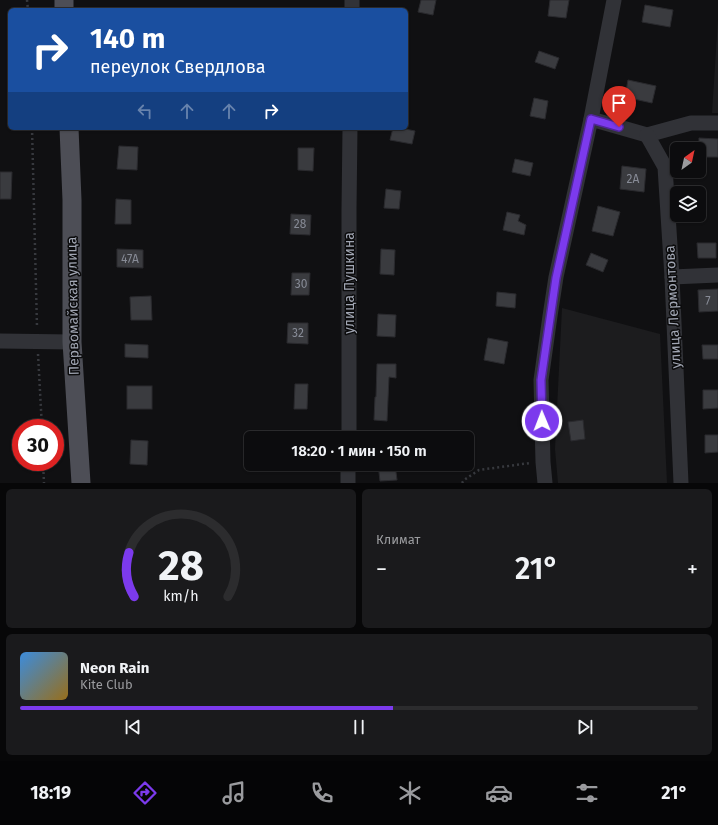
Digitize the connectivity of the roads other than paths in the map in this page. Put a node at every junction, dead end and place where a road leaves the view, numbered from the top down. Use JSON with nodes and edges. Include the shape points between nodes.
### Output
{"nodes":[{"id":1,"x":614,"y":0,"type":"edge"},
{"id":2,"x":591,"y":119,"type":"junction"},
{"id":3,"x":718,"y":123,"type":"edge"},
{"id":4,"x":69,"y":130,"type":"edge"},
{"id":5,"x":350,"y":130,"type":"edge"},
{"id":6,"x":647,"y":135,"type":"junction"},
{"id":7,"x":718,"y":275,"type":"edge"},
{"id":8,"x":672,"y":277,"type":"junction"},
{"id":9,"x":0,"y":342,"type":"edge"},
{"id":10,"x":72,"y":342,"type":"junction"},
{"id":11,"x":348,"y":431,"type":"edge"},
{"id":12,"x":348,"y":471,"type":"edge"},
{"id":13,"x":81,"y":483,"type":"edge"},
{"id":14,"x":348,"y":483,"type":"edge"},
{"id":15,"x":545,"y":483,"type":"edge"},
{"id":16,"x":681,"y":483,"type":"edge"}],
"edges":[{"from":1,"to":2,"type":"street"},
{"from":2,"to":6,"type":"street"},
{"from":2,"to":15,"type":"street","via":[[556,278],[541,380]]},
{"from":3,"to":6,"type":"street","via":[[691,123]]},
{"from":4,"to":10,"type":"main road","name":"Первомайская улица"},
{"from":5,"to":11,"type":"street","name":"улица Пушкина"},
{"from":6,"to":8,"type":"street","name":"улица Лермонтова","via":[[665,167]]},
{"from":7,"to":8,"type":"street"},
{"from":8,"to":16,"type":"street","name":"улица Лермонтова"},
{"from":9,"to":10,"type":"street"},
{"from":10,"to":13,"type":"main road","name":"Первомайская улица"},
{"from":12,"to":14,"type":"street"}]}
